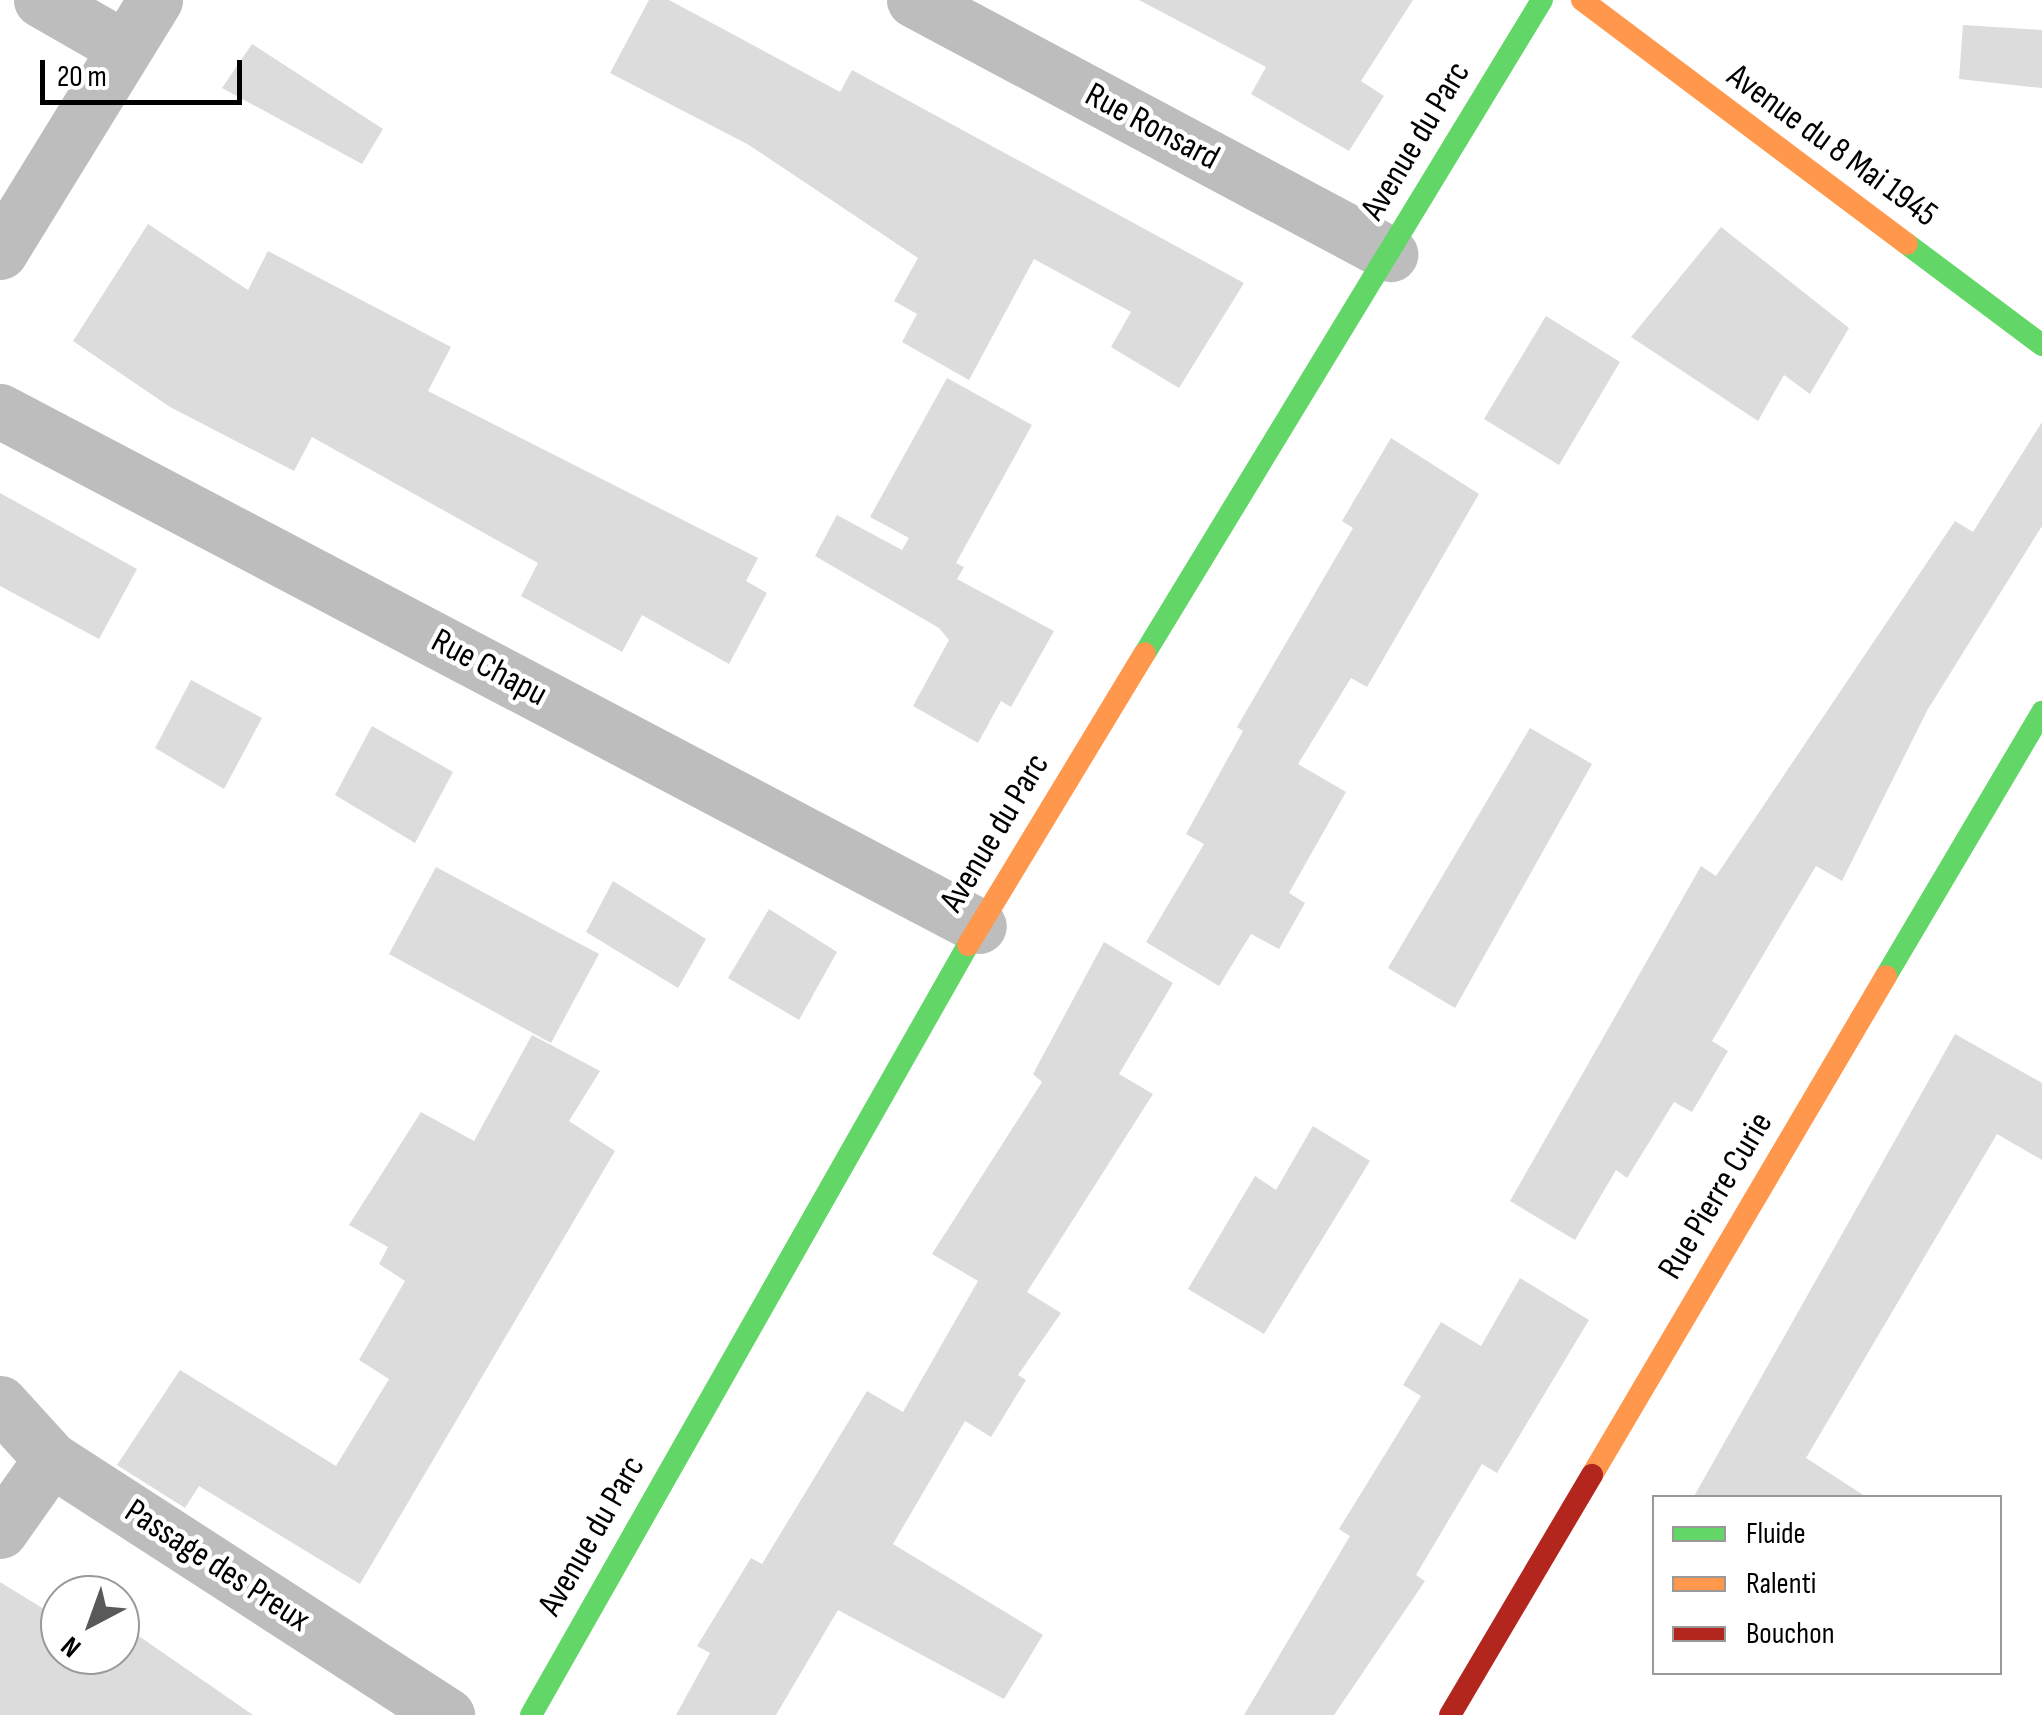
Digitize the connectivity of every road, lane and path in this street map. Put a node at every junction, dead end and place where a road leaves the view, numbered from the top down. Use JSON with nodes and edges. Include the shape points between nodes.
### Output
{"nodes":[{"id":1,"x":40,"y":0,"type":"edge"},
{"id":2,"x":155,"y":0,"type":"edge"},
{"id":3,"x":914,"y":0,"type":"edge"},
{"id":4,"x":1542,"y":0,"type":"edge"},
{"id":5,"x":1582,"y":0,"type":"edge"},
{"id":6,"x":124,"y":48,"type":"junction"},
{"id":7,"x":0,"y":252,"type":"edge"},
{"id":8,"x":1390,"y":254,"type":"junction"},
{"id":9,"x":2042,"y":345,"type":"edge"},
{"id":10,"x":0,"y":411,"type":"edge"},
{"id":11,"x":2042,"y":712,"type":"edge"},
{"id":12,"x":979,"y":926,"type":"junction"},
{"id":13,"x":0,"y":1403,"type":"edge"},
{"id":14,"x":52,"y":1459,"type":"junction"},
{"id":15,"x":0,"y":1531,"type":"edge"},
{"id":16,"x":447,"y":1715,"type":"edge"},
{"id":17,"x":530,"y":1715,"type":"edge"},
{"id":18,"x":1450,"y":1715,"type":"edge"}],
"edges":[{"from":1,"to":6,"type":"street"},
{"from":2,"to":6,"type":"street"},
{"from":3,"to":8,"type":"street","name":"Rue Ronsard"},
{"from":4,"to":8,"type":"street","name":"Avenue du Parc"},
{"from":5,"to":9,"type":"street","name":"Avenue du 8 Mai 1945"},
{"from":6,"to":7,"type":"street"},
{"from":8,"to":12,"type":"street","name":"Avenue du Parc"},
{"from":10,"to":12,"type":"street","name":"Rue Chapu"},
{"from":11,"to":18,"type":"street","name":"Rue Pierre Curie"},
{"from":12,"to":17,"type":"street","name":"Avenue du Parc"},
{"from":13,"to":14,"type":"street","name":"Passage des Preux"},
{"from":14,"to":15,"type":"street"},
{"from":14,"to":16,"type":"street","name":"Passage des Preux"}]}
